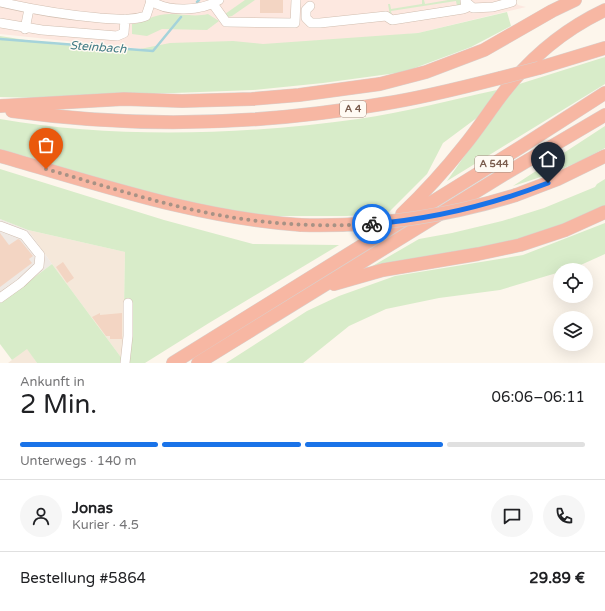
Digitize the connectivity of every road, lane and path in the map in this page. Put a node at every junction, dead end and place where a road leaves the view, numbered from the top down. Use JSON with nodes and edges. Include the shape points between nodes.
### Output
{"nodes":[{"id":1,"x":296,"y":0,"type":"edge"},
{"id":2,"x":575,"y":0,"type":"edge"},
{"id":3,"x":150,"y":1,"type":"edge"},
{"id":4,"x":465,"y":1,"type":"edge"},
{"id":5,"x":0,"y":2,"type":"edge"},
{"id":6,"x":216,"y":2,"type":"edge"},
{"id":7,"x":512,"y":2,"type":"dead end"},
{"id":8,"x":310,"y":6,"type":"dead end"},
{"id":9,"x":29,"y":9,"type":"junction"},
{"id":10,"x":605,"y":10,"type":"edge"},
{"id":11,"x":125,"y":20,"type":"junction"},
{"id":12,"x":0,"y":23,"type":"edge"},
{"id":13,"x":25,"y":28,"type":"junction"},
{"id":14,"x":605,"y":48,"type":"edge"},
{"id":15,"x":605,"y":93,"type":"edge"},
{"id":16,"x":0,"y":106,"type":"edge"},
{"id":17,"x":0,"y":110,"type":"edge"},
{"id":18,"x":605,"y":115,"type":"edge"},
{"id":19,"x":0,"y":156,"type":"edge"},
{"id":20,"x":605,"y":156,"type":"edge"},
{"id":21,"x":605,"y":212,"type":"edge"},
{"id":22,"x":0,"y":226,"type":"edge"},
{"id":23,"x":382,"y":233,"type":"junction"},
{"id":24,"x":317,"y":290,"type":"junction"},
{"id":25,"x":0,"y":298,"type":"edge"},
{"id":26,"x":128,"y":303,"type":"dead end"},
{"id":27,"x":125,"y":363,"type":"edge"},
{"id":28,"x":173,"y":363,"type":"edge"},
{"id":29,"x":198,"y":363,"type":"edge"}],
"edges":[{"from":1,"to":6,"type":"street","via":[[295,23],[226,22]]},
{"from":2,"to":16,"type":"highway","via":[[484,50],[426,72],[380,84],[252,99],[124,99]]},
{"from":3,"to":6,"type":"street","via":[[167,7],[198,9]]},
{"from":3,"to":11,"type":"street","via":[[146,16]]},
{"from":4,"to":7,"type":"street","via":[[473,8],[493,7]]},
{"from":4,"to":8,"type":"street","via":[[466,8],[392,20],[386,16],[320,23],[311,23],[306,18],[306,10]]},
{"from":5,"to":9,"type":"street"},
{"from":9,"to":11,"type":"street","via":[[62,15]]},
{"from":9,"to":13,"type":"street"},
{"from":10,"to":23,"type":"highway","via":[[569,30],[527,65],[422,196]]},
{"from":11,"to":13,"type":"street","via":[[124,33],[116,36]]},
{"from":12,"to":13,"type":"street"},
{"from":14,"to":17,"type":"highway","number":"A 4","bridge":true,"via":[[539,68],[439,93],[359,108],[293,116],[144,123],[41,116]]},
{"from":15,"to":23,"type":"highway","number":"A 544"},
{"from":18,"to":24,"type":"highway","number":"A 544"},
{"from":19,"to":20,"type":"highway","bridge":true,"via":[[181,207],[237,218],[301,225],[411,220],[464,210],[558,180]]},
{"from":21,"to":24,"type":"highway","via":[[565,230],[520,245],[471,256],[383,270]]},
{"from":22,"to":25,"type":"street","via":[[24,235],[40,255],[38,266]]},
{"from":23,"to":28,"type":"highway","number":"A 544"},
{"from":24,"to":29,"type":"highway","number":"A 544"},
{"from":26,"to":27,"type":"street"}]}
